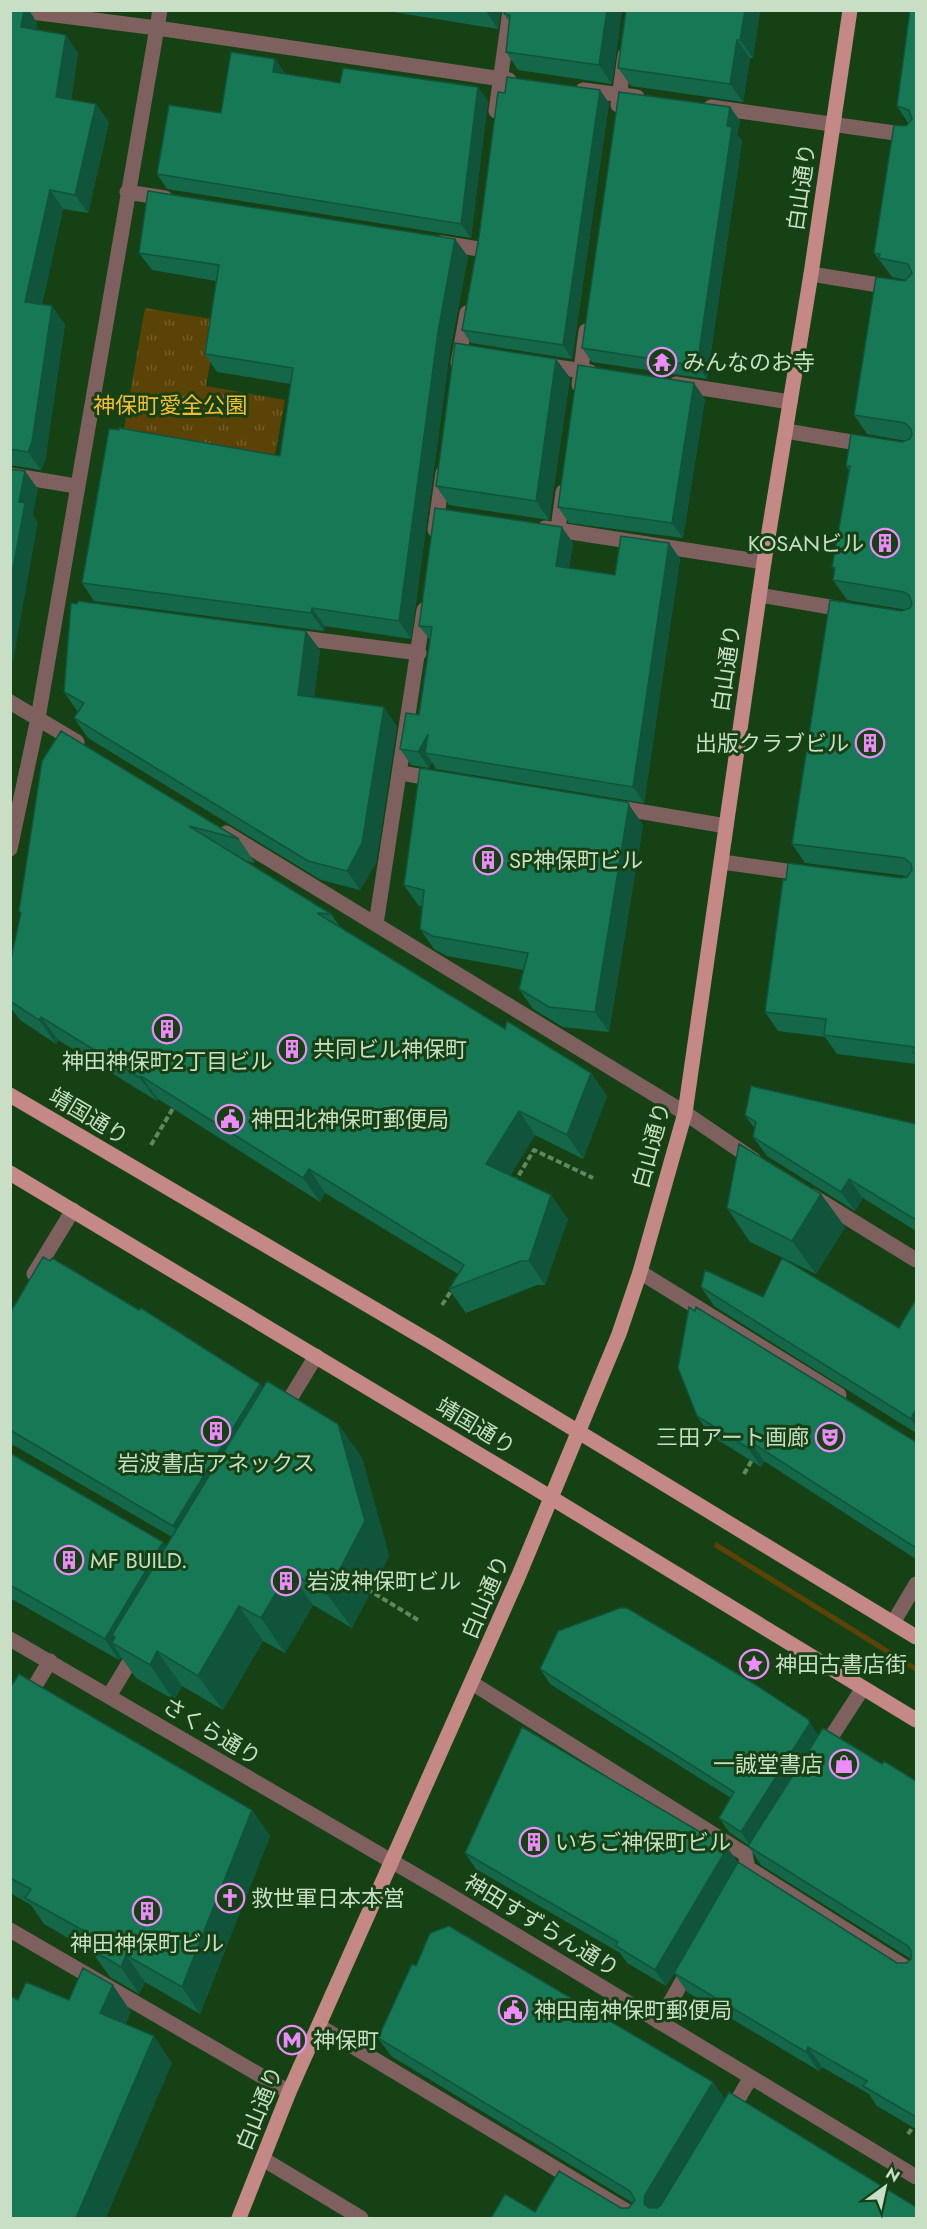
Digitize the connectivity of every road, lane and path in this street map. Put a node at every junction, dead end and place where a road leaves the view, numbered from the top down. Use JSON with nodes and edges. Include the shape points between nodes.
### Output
{"nodes":[{"id":1,"x":16,"y":10,"type":"edge"},
{"id":2,"x":160,"y":10,"type":"edge"},
{"id":3,"x":510,"y":10,"type":"edge"},
{"id":4,"x":850,"y":10,"type":"edge"},
{"id":5,"x":157,"y":28,"type":"junction"},
{"id":6,"x":627,"y":42,"type":"edge"},
{"id":7,"x":500,"y":79,"type":"junction"},
{"id":8,"x":524,"y":82,"type":"edge"},
{"id":9,"x":572,"y":89,"type":"edge"},
{"id":10,"x":619,"y":95,"type":"junction"},
{"id":11,"x":653,"y":99,"type":"edge"},
{"id":12,"x":697,"y":105,"type":"edge"},
{"id":13,"x":616,"y":118,"type":"edge"},
{"id":14,"x":833,"y":123,"type":"junction"},
{"id":15,"x":494,"y":124,"type":"edge"},
{"id":16,"x":916,"y":136,"type":"edge"},
{"id":17,"x":127,"y":192,"type":"junction"},
{"id":18,"x":177,"y":200,"type":"edge"},
{"id":19,"x":421,"y":239,"type":"edge"},
{"id":20,"x":478,"y":249,"type":"edge"},
{"id":21,"x":812,"y":274,"type":"junction"},
{"id":22,"x":916,"y":291,"type":"edge"},
{"id":23,"x":470,"y":294,"type":"edge"},
{"id":24,"x":589,"y":313,"type":"edge"},
{"id":25,"x":526,"y":362,"type":"edge"},
{"id":26,"x":581,"y":371,"type":"junction"},
{"id":27,"x":457,"y":374,"type":"edge"},
{"id":28,"x":605,"y":374,"type":"edge"},
{"id":29,"x":664,"y":382,"type":"edge"},
{"id":30,"x":790,"y":402,"type":"junction"},
{"id":31,"x":576,"y":405,"type":"edge"},
{"id":32,"x":786,"y":431,"type":"junction"},
{"id":33,"x":883,"y":447,"type":"edge"},
{"id":34,"x":446,"y":455,"type":"edge"},
{"id":35,"x":566,"y":473,"type":"edge"},
{"id":36,"x":10,"y":475,"type":"edge"},
{"id":37,"x":76,"y":486,"type":"junction"},
{"id":38,"x":525,"y":525,"type":"edge"},
{"id":39,"x":558,"y":529,"type":"junction"},
{"id":40,"x":433,"y":548,"type":"edge"},
{"id":41,"x":764,"y":562,"type":"junction"},
{"id":42,"x":426,"y":595,"type":"edge"},
{"id":43,"x":759,"y":595,"type":"junction"},
{"id":44,"x":860,"y":612,"type":"edge"},
{"id":45,"x":278,"y":635,"type":"edge"},
{"id":46,"x":418,"y":653,"type":"junction"},
{"id":47,"x":10,"y":702,"type":"edge"},
{"id":48,"x":38,"y":718,"type":"junction"},
{"id":49,"x":87,"y":748,"type":"edge"},
{"id":50,"x":401,"y":773,"type":"junction"},
{"id":51,"x":448,"y":781,"type":"edge"},
{"id":52,"x":601,"y":805,"type":"edge"},
{"id":53,"x":726,"y":826,"type":"junction"},
{"id":54,"x":217,"y":828,"type":"edge"},
{"id":55,"x":10,"y":849,"type":"edge"},
{"id":56,"x":722,"y":862,"type":"junction"},
{"id":57,"x":822,"y":876,"type":"edge"},
{"id":58,"x":376,"y":924,"type":"junction"},
{"id":59,"x":10,"y":1095,"type":"edge"},
{"id":60,"x":180,"y":1097,"type":"edge"},
{"id":61,"x":684,"y":1113,"type":"junction"},
{"id":62,"x":136,"y":1170,"type":"junction"},
{"id":63,"x":770,"y":1170,"type":"edge"},
{"id":64,"x":10,"y":1173,"type":"edge"},
{"id":65,"x":593,"y":1178,"type":"dead end"},
{"id":66,"x":800,"y":1188,"type":"edge"},
{"id":67,"x":509,"y":1191,"type":"edge"},
{"id":68,"x":73,"y":1210,"type":"junction"},
{"id":69,"x":916,"y":1260,"type":"edge"},
{"id":70,"x":640,"y":1272,"type":"junction"},
{"id":71,"x":27,"y":1286,"type":"edge"},
{"id":72,"x":453,"y":1288,"type":"edge"},
{"id":73,"x":442,"y":1305,"type":"dead end"},
{"id":74,"x":316,"y":1356,"type":"junction"},
{"id":75,"x":856,"y":1406,"type":"edge"},
{"id":76,"x":274,"y":1424,"type":"edge"},
{"id":77,"x":578,"y":1431,"type":"junction"},
{"id":78,"x":754,"y":1457,"type":"edge"},
{"id":79,"x":744,"y":1474,"type":"dead end"},
{"id":80,"x":550,"y":1497,"type":"junction"},
{"id":81,"x":916,"y":1584,"type":"edge"},
{"id":82,"x":361,"y":1585,"type":"dead end"},
{"id":83,"x":418,"y":1620,"type":"dead end"},
{"id":84,"x":893,"y":1623,"type":"junction"},
{"id":85,"x":144,"y":1637,"type":"edge"},
{"id":86,"x":10,"y":1638,"type":"edge"},
{"id":87,"x":916,"y":1638,"type":"edge"},
{"id":88,"x":50,"y":1661,"type":"junction"},
{"id":89,"x":472,"y":1683,"type":"junction"},
{"id":90,"x":863,"y":1688,"type":"junction"},
{"id":91,"x":109,"y":1696,"type":"junction"},
{"id":92,"x":916,"y":1720,"type":"edge"},
{"id":93,"x":10,"y":1727,"type":"edge"},
{"id":94,"x":811,"y":1768,"type":"edge"},
{"id":95,"x":760,"y":1848,"type":"edge"},
{"id":96,"x":390,"y":1861,"type":"junction"},
{"id":97,"x":745,"y":1873,"type":"junction"},
{"id":98,"x":10,"y":1930,"type":"edge"},
{"id":99,"x":696,"y":1957,"type":"edge"},
{"id":100,"x":916,"y":1974,"type":"edge"},
{"id":101,"x":659,"y":2022,"type":"junction"},
{"id":102,"x":319,"y":2026,"type":"junction"},
{"id":103,"x":751,"y":2077,"type":"junction"},
{"id":104,"x":289,"y":2092,"type":"junction"},
{"id":105,"x":913,"y":2127,"type":"edge"},
{"id":106,"x":721,"y":2128,"type":"edge"},
{"id":107,"x":908,"y":2134,"type":"edge"},
{"id":108,"x":263,"y":2159,"type":"junction"},
{"id":109,"x":916,"y":2177,"type":"edge"},
{"id":110,"x":239,"y":2218,"type":"edge"},
{"id":111,"x":361,"y":2218,"type":"edge"},
{"id":112,"x":638,"y":2218,"type":"edge"}],
"edges":[{"from":1,"to":5,"type":"street"},
{"from":2,"to":5,"type":"street"},
{"from":3,"to":7,"type":"street"},
{"from":4,"to":14,"type":"main road","name":"白山通り"},
{"from":5,"to":7,"type":"street"},
{"from":5,"to":17,"type":"street"},
{"from":6,"to":10,"type":"street"},
{"from":7,"to":8,"type":"street"},
{"from":7,"to":15,"type":"street"},
{"from":9,"to":10,"type":"street"},
{"from":10,"to":11,"type":"street"},
{"from":10,"to":13,"type":"street"},
{"from":12,"to":14,"type":"street"},
{"from":14,"to":16,"type":"street"},
{"from":14,"to":21,"type":"main road","name":"白山通り"},
{"from":17,"to":18,"type":"street"},
{"from":17,"to":37,"type":"street"},
{"from":19,"to":20,"type":"street"},
{"from":21,"to":22,"type":"street"},
{"from":21,"to":30,"type":"main road","name":"白山通り"},
{"from":23,"to":27,"type":"street","via":[[466,352]]},
{"from":24,"to":26,"type":"street"},
{"from":25,"to":26,"type":"street"},
{"from":26,"to":28,"type":"street"},
{"from":26,"to":31,"type":"street"},
{"from":29,"to":30,"type":"street"},
{"from":30,"to":32,"type":"main road","name":"白山通り"},
{"from":32,"to":33,"type":"street"},
{"from":32,"to":41,"type":"main road","name":"白山通り"},
{"from":34,"to":40,"type":"street","via":[[443,514]]},
{"from":35,"to":39,"type":"street"},
{"from":36,"to":37,"type":"street"},
{"from":37,"to":48,"type":"street","via":[[62,607]]},
{"from":38,"to":39,"type":"street"},
{"from":39,"to":41,"type":"street"},
{"from":41,"to":43,"type":"main road","name":"白山通り"},
{"from":42,"to":46,"type":"street"},
{"from":43,"to":44,"type":"street"},
{"from":43,"to":53,"type":"main road","name":"白山通り"},
{"from":45,"to":46,"type":"street"},
{"from":46,"to":50,"type":"street"},
{"from":47,"to":48,"type":"street"},
{"from":48,"to":49,"type":"street"},
{"from":48,"to":55,"type":"street"},
{"from":50,"to":51,"type":"street"},
{"from":50,"to":58,"type":"street"},
{"from":52,"to":53,"type":"street"},
{"from":53,"to":56,"type":"main road","name":"白山通り"},
{"from":54,"to":58,"type":"street"},
{"from":56,"to":57,"type":"street"},
{"from":56,"to":61,"type":"main road","name":"白山通り"},
{"from":58,"to":61,"type":"street"},
{"from":59,"to":62,"type":"main road","name":"靖国通り"},
{"from":60,"to":62,"type":"path"},
{"from":61,"to":63,"type":"street"},
{"from":61,"to":70,"type":"main road","name":"白山通り"},
{"from":62,"to":77,"type":"main road","name":"靖国通り"},
{"from":64,"to":68,"type":"main road","name":"靖国通り"},
{"from":65,"to":67,"type":"path","via":[[534,1150]]},
{"from":66,"to":69,"type":"street"},
{"from":68,"to":71,"type":"street"},
{"from":68,"to":74,"type":"main road","name":"靖国通り"},
{"from":70,"to":75,"type":"street"},
{"from":70,"to":77,"type":"main road","name":"白山通り"},
{"from":72,"to":73,"type":"path"},
{"from":74,"to":76,"type":"street"},
{"from":74,"to":80,"type":"main road","name":"靖国通り"},
{"from":77,"to":80,"type":"main road","name":"白山通り"},
{"from":77,"to":84,"type":"main road","name":"靖国通り"},
{"from":78,"to":79,"type":"path"},
{"from":80,"to":89,"type":"main road","name":"白山通り"},
{"from":80,"to":90,"type":"main road","name":"靖国通り"},
{"from":81,"to":84,"type":"street"},
{"from":82,"to":83,"type":"path"},
{"from":84,"to":87,"type":"main road","name":"靖国通り"},
{"from":85,"to":91,"type":"street"},
{"from":86,"to":88,"type":"street","name":"さくら通り"},
{"from":88,"to":91,"type":"street","name":"さくら通り"},
{"from":88,"to":93,"type":"street"},
{"from":89,"to":96,"type":"main road","name":"白山通り"},
{"from":89,"to":97,"type":"street","via":[[745,1854]]},
{"from":90,"to":92,"type":"main road","name":"靖国通り"},
{"from":90,"to":94,"type":"street"},
{"from":91,"to":96,"type":"street","name":"さくら通り"},
{"from":95,"to":97,"type":"street"},
{"from":96,"to":101,"type":"street","name":"神田すずらん通り"},
{"from":96,"to":102,"type":"main road","name":"白山通り"},
{"from":97,"to":100,"type":"street"},
{"from":98,"to":104,"type":"street"},
{"from":99,"to":101,"type":"street"},
{"from":101,"to":103,"type":"street","name":"神田すずらん通り"},
{"from":102,"to":104,"type":"main road","name":"白山通り"},
{"from":102,"to":112,"type":"street"},
{"from":103,"to":106,"type":"street"},
{"from":103,"to":109,"type":"street","name":"神田すずらん通り"},
{"from":104,"to":108,"type":"main road","name":"白山通り"},
{"from":105,"to":107,"type":"path"},
{"from":108,"to":110,"type":"main road","name":"白山通り"},
{"from":108,"to":111,"type":"street"}]}
